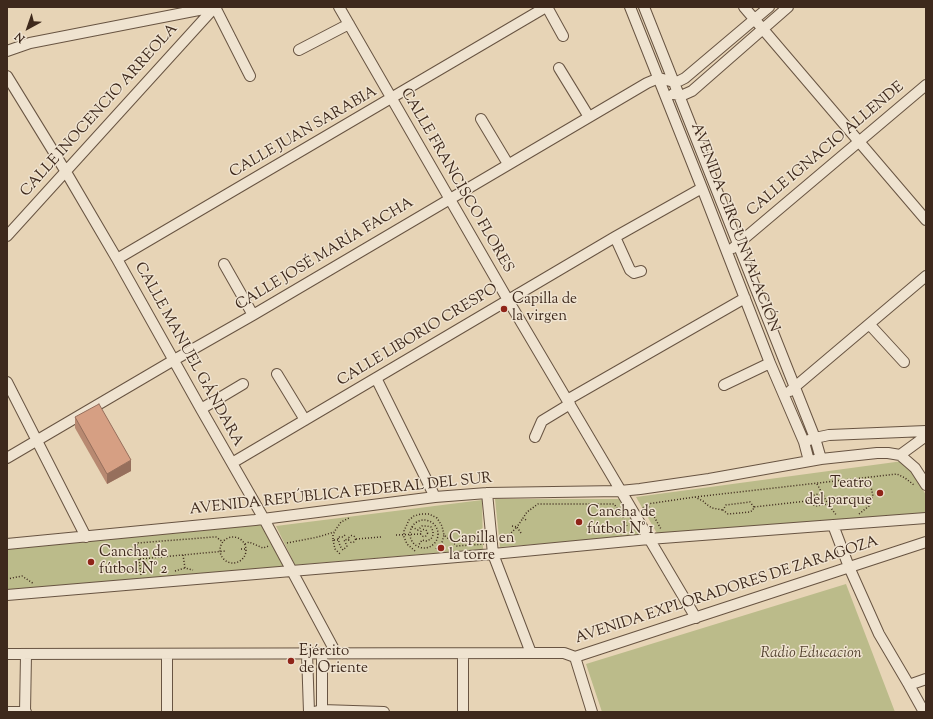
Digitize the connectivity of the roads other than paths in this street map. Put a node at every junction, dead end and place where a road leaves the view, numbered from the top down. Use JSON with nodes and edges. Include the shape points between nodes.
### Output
{"nodes":[{"id":1,"x":215,"y":7,"type":"edge"},
{"id":2,"x":339,"y":7,"type":"edge"},
{"id":3,"x":547,"y":7,"type":"edge"},
{"id":4,"x":630,"y":7,"type":"edge"},
{"id":5,"x":644,"y":7,"type":"edge"},
{"id":6,"x":744,"y":7,"type":"edge"},
{"id":7,"x":769,"y":7,"type":"edge"},
{"id":8,"x":788,"y":7,"type":"edge"},
{"id":9,"x":754,"y":19,"type":"junction"},
{"id":10,"x":349,"y":24,"type":"junction"},
{"id":11,"x":762,"y":29,"type":"junction"},
{"id":12,"x":563,"y":36,"type":"dead end"},
{"id":13,"x":299,"y":50,"type":"dead end"},
{"id":14,"x":7,"y":51,"type":"edge"},
{"id":15,"x":559,"y":68,"type":"dead end"},
{"id":16,"x":7,"y":76,"type":"edge"},
{"id":17,"x":250,"y":76,"type":"dead end"},
{"id":18,"x":659,"y":78,"type":"junction"},
{"id":19,"x":674,"y":82,"type":"junction"},
{"id":20,"x":926,"y":85,"type":"edge"},
{"id":21,"x":665,"y":93,"type":"junction"},
{"id":22,"x":679,"y":95,"type":"junction"},
{"id":23,"x":392,"y":99,"type":"junction"},
{"id":24,"x":589,"y":117,"type":"junction"},
{"id":25,"x":481,"y":118,"type":"dead end"},
{"id":26,"x":860,"y":141,"type":"junction"},
{"id":27,"x":508,"y":164,"type":"junction"},
{"id":28,"x":66,"y":172,"type":"junction"},
{"id":29,"x":702,"y":188,"type":"junction"},
{"id":30,"x":449,"y":199,"type":"junction"},
{"id":31,"x":926,"y":220,"type":"edge"},
{"id":32,"x":7,"y":236,"type":"edge"},
{"id":33,"x":615,"y":237,"type":"junction"},
{"id":34,"x":738,"y":244,"type":"junction"},
{"id":35,"x":727,"y":253,"type":"junction"},
{"id":36,"x":117,"y":259,"type":"junction"},
{"id":37,"x":224,"y":264,"type":"dead end"},
{"id":38,"x":641,"y":271,"type":"dead end"},
{"id":39,"x":926,"y":276,"type":"edge"},
{"id":40,"x":745,"y":298,"type":"junction"},
{"id":41,"x":508,"y":300,"type":"junction"},
{"id":42,"x":253,"y":315,"type":"junction"},
{"id":43,"x":767,"y":319,"type":"junction"},
{"id":44,"x":870,"y":324,"type":"junction"},
{"id":45,"x":756,"y":326,"type":"junction"},
{"id":46,"x":174,"y":360,"type":"junction"},
{"id":47,"x":904,"y":362,"type":"dead end"},
{"id":48,"x":770,"y":363,"type":"junction"},
{"id":49,"x":277,"y":374,"type":"dead end"},
{"id":50,"x":376,"y":378,"type":"junction"},
{"id":51,"x":7,"y":382,"type":"edge"},
{"id":52,"x":243,"y":384,"type":"dead end"},
{"id":53,"x":724,"y":385,"type":"dead end"},
{"id":54,"x":795,"y":387,"type":"junction"},
{"id":55,"x":784,"y":396,"type":"junction"},
{"id":56,"x":569,"y":402,"type":"junction"},
{"id":57,"x":201,"y":409,"type":"junction"},
{"id":58,"x":305,"y":420,"type":"junction"},
{"id":59,"x":926,"y":431,"type":"edge"},
{"id":60,"x":926,"y":436,"type":"edge"},
{"id":61,"x":535,"y":437,"type":"dead end"},
{"id":62,"x":815,"y":438,"type":"junction"},
{"id":63,"x":36,"y":440,"type":"junction"},
{"id":64,"x":804,"y":442,"type":"junction"},
{"id":65,"x":900,"y":455,"type":"junction"},
{"id":66,"x":7,"y":458,"type":"edge"},
{"id":67,"x":821,"y":459,"type":"junction"},
{"id":68,"x":809,"y":461,"type":"junction"},
{"id":69,"x":232,"y":463,"type":"junction"},
{"id":70,"x":926,"y":485,"type":"edge"},
{"id":71,"x":620,"y":491,"type":"junction"},
{"id":72,"x":487,"y":494,"type":"junction"},
{"id":73,"x":434,"y":497,"type":"junction"},
{"id":74,"x":926,"y":518,"type":"edge"},
{"id":75,"x":264,"y":519,"type":"junction"},
{"id":76,"x":836,"y":521,"type":"junction"},
{"id":77,"x":86,"y":538,"type":"junction"},
{"id":78,"x":649,"y":539,"type":"junction"},
{"id":79,"x":926,"y":542,"type":"edge"},
{"id":80,"x":7,"y":544,"type":"edge"},
{"id":81,"x":493,"y":554,"type":"junction"},
{"id":82,"x":849,"y":567,"type":"junction"},
{"id":83,"x":291,"y":571,"type":"junction"},
{"id":84,"x":7,"y":594,"type":"edge"},
{"id":85,"x":696,"y":618,"type":"junction"},
{"id":86,"x":336,"y":652,"type":"junction"},
{"id":87,"x":307,"y":653,"type":"junction"},
{"id":88,"x":322,"y":653,"type":"junction"},
{"id":89,"x":531,"y":653,"type":"junction"},
{"id":90,"x":7,"y":654,"type":"edge"},
{"id":91,"x":463,"y":654,"type":"junction"},
{"id":92,"x":26,"y":655,"type":"junction"},
{"id":93,"x":167,"y":655,"type":"junction"},
{"id":94,"x":576,"y":657,"type":"junction"},
{"id":95,"x":926,"y":679,"type":"edge"},
{"id":96,"x":909,"y":685,"type":"junction"},
{"id":97,"x":319,"y":711,"type":"edge"},
{"id":98,"x":7,"y":712,"type":"edge"},
{"id":99,"x":26,"y":712,"type":"edge"},
{"id":100,"x":167,"y":712,"type":"edge"},
{"id":101,"x":309,"y":712,"type":"edge"},
{"id":102,"x":384,"y":712,"type":"edge"},
{"id":103,"x":463,"y":712,"type":"edge"},
{"id":104,"x":592,"y":712,"type":"edge"},
{"id":105,"x":924,"y":712,"type":"edge"}],
"edges":[{"from":1,"to":14,"type":"street","via":[[30,43]]},
{"from":1,"to":17,"type":"street"},
{"from":1,"to":28,"type":"street","name":"CALLE INOCENCIO ARREOLA"},
{"from":2,"to":10,"type":"street","name":"CALLE FRANCISCO FLORES"},
{"from":3,"to":12,"type":"street"},
{"from":3,"to":23,"type":"street","name":"CALLE JUAN SARABIA"},
{"from":4,"to":18,"type":"street","name":"AVENIDA CIRCUNVALACIÓN"},
{"from":5,"to":19,"type":"street","name":"AVENIDA CIRCUNVALACIÓN"},
{"from":6,"to":9,"type":"street"},
{"from":7,"to":9,"type":"street"},
{"from":8,"to":11,"type":"street"},
{"from":9,"to":11,"type":"street"},
{"from":9,"to":19,"type":"street","via":[[685,78]]},
{"from":10,"to":13,"type":"street"},
{"from":10,"to":23,"type":"street","name":"CALLE FRANCISCO FLORES"},
{"from":11,"to":22,"type":"street","via":[[692,91]]},
{"from":11,"to":26,"type":"street"},
{"from":15,"to":24,"type":"street"},
{"from":16,"to":28,"type":"street","name":"CALLE MANUEL GÁNDARA"},
{"from":18,"to":19,"type":"street"},
{"from":18,"to":21,"type":"street","name":"AVENIDA CIRCUNVALACIÓN"},
{"from":18,"to":24,"type":"street","name":"CALLE JOSÉ MARÍA FACHA"},
{"from":19,"to":22,"type":"street","name":"AVENIDA CIRCUNVALACIÓN"},
{"from":20,"to":26,"type":"street","name":"CALLE IGNACIO ALLENDE"},
{"from":21,"to":22,"type":"street"},
{"from":21,"to":29,"type":"street","name":"AVENIDA CIRCUNVALACIÓN"},
{"from":22,"to":34,"type":"street","name":"AVENIDA CIRCUNVALACIÓN"},
{"from":23,"to":30,"type":"street","name":"CALLE FRANCISCO FLORES"},
{"from":23,"to":36,"type":"street","name":"CALLE JUAN SARABIA"},
{"from":24,"to":27,"type":"street","name":"CALLE JOSÉ MARÍA FACHA"},
{"from":25,"to":27,"type":"street"},
{"from":26,"to":31,"type":"street"},
{"from":26,"to":34,"type":"street","name":"CALLE IGNACIO ALLENDE"},
{"from":27,"to":30,"type":"street","name":"CALLE JOSÉ MARÍA FACHA"},
{"from":28,"to":32,"type":"street","name":"CALLE INOCENCIO ARREOLA"},
{"from":28,"to":36,"type":"street","name":"CALLE MANUEL GÁNDARA"},
{"from":29,"to":33,"type":"street","name":"CALLE LIBORIO CRESPO"},
{"from":29,"to":35,"type":"street","name":"AVENIDA CIRCUNVALACIÓN"},
{"from":30,"to":41,"type":"street","name":"CALLE FRANCISCO FLORES"},
{"from":30,"to":42,"type":"street","name":"CALLE JOSÉ MARÍA FACHA"},
{"from":33,"to":38,"type":"street","via":[[630,270],[634,273]]},
{"from":33,"to":41,"type":"street","name":"CALLE LIBORIO CRESPO"},
{"from":34,"to":35,"type":"street","name":"CALLE IGNACIO ALLENDE"},
{"from":34,"to":43,"type":"street","name":"AVENIDA CIRCUNVALACIÓN"},
{"from":35,"to":40,"type":"street","name":"AVENIDA CIRCUNVALACIÓN"},
{"from":36,"to":46,"type":"street","name":"CALLE MANUEL GÁNDARA"},
{"from":37,"to":42,"type":"street"},
{"from":39,"to":44,"type":"street"},
{"from":40,"to":45,"type":"street","name":"AVENIDA CIRCUNVALACIÓN"},
{"from":40,"to":56,"type":"street"},
{"from":41,"to":50,"type":"street","name":"CALLE LIBORIO CRESPO"},
{"from":41,"to":56,"type":"street","name":"CALLE FRANCISCO FLORES"},
{"from":42,"to":46,"type":"street","name":"CALLE JOSÉ MARÍA FACHA"},
{"from":43,"to":45,"type":"street"},
{"from":43,"to":54,"type":"street","name":"AVENIDA CIRCUNVALACIÓN"},
{"from":44,"to":47,"type":"street"},
{"from":44,"to":54,"type":"street"},
{"from":45,"to":48,"type":"street","name":"AVENIDA CIRCUNVALACIÓN"},
{"from":46,"to":57,"type":"street","name":"CALLE MANUEL GÁNDARA"},
{"from":46,"to":63,"type":"street","name":"CALLE JOSÉ MARÍA FACHA"},
{"from":48,"to":53,"type":"street"},
{"from":48,"to":55,"type":"street","name":"AVENIDA CIRCUNVALACIÓN"},
{"from":49,"to":58,"type":"street"},
{"from":50,"to":58,"type":"street","name":"CALLE LIBORIO CRESPO"},
{"from":50,"to":73,"type":"street"},
{"from":51,"to":63,"type":"street"},
{"from":52,"to":57,"type":"street"},
{"from":54,"to":55,"type":"street"},
{"from":54,"to":62,"type":"street","name":"AVENIDA CIRCUNVALACIÓN"},
{"from":55,"to":64,"type":"street","name":"AVENIDA CIRCUNVALACIÓN"},
{"from":56,"to":61,"type":"street","via":[[542,421]]},
{"from":56,"to":71,"type":"street","name":"CALLE FRANCISCO FLORES"},
{"from":57,"to":69,"type":"street","name":"CALLE MANUEL GÁNDARA"},
{"from":58,"to":69,"type":"street","name":"CALLE LIBORIO CRESPO"},
{"from":59,"to":62,"type":"street","via":[[829,435]]},
{"from":60,"to":65,"type":"street"},
{"from":62,"to":64,"type":"street"},
{"from":62,"to":67,"type":"street","name":"AVENIDA CIRCUNVALACIÓN"},
{"from":63,"to":66,"type":"street","name":"CALLE JOSÉ MARÍA FACHA"},
{"from":63,"to":77,"type":"street"},
{"from":64,"to":68,"type":"street","name":"AVENIDA CIRCUNVALACIÓN"},
{"from":65,"to":67,"type":"street","name":"AVENIDA REPÚBLICA FEDERAL DEL SUR","via":[[877,453]]},
{"from":65,"to":70,"type":"street","via":[[915,468]]},
{"from":67,"to":68,"type":"street","name":"AVENIDA REPÚBLICA FEDERAL DEL SUR"},
{"from":68,"to":71,"type":"street","name":"AVENIDA REPÚBLICA FEDERAL DEL SUR","via":[[709,479]]},
{"from":69,"to":75,"type":"street","name":"CALLE MANUEL GÁNDARA"},
{"from":71,"to":72,"type":"street","name":"AVENIDA REPÚBLICA FEDERAL DEL SUR"},
{"from":71,"to":78,"type":"street","name":"CALLE FRANCISCO FLORES"},
{"from":72,"to":73,"type":"street","name":"AVENIDA REPÚBLICA FEDERAL DEL SUR"},
{"from":72,"to":81,"type":"street"},
{"from":73,"to":75,"type":"street","name":"AVENIDA REPÚBLICA FEDERAL DEL SUR"},
{"from":74,"to":76,"type":"street"},
{"from":75,"to":77,"type":"street","name":"AVENIDA REPÚBLICA FEDERAL DEL SUR"},
{"from":75,"to":83,"type":"street","name":"CALLE MANUEL GÁNDARA"},
{"from":76,"to":78,"type":"street"},
{"from":76,"to":82,"type":"street"},
{"from":77,"to":80,"type":"street","name":"AVENIDA REPÚBLICA FEDERAL DEL SUR"},
{"from":78,"to":81,"type":"street"},
{"from":78,"to":85,"type":"street","name":"CALLE FRANCISCO FLORES"},
{"from":79,"to":82,"type":"street","name":"AVENIDA EXPLORADORES DE ZARAGOZA"},
{"from":81,"to":83,"type":"street"},
{"from":81,"to":89,"type":"street"},
{"from":82,"to":85,"type":"street","name":"AVENIDA EXPLORADORES DE ZARAGOZA"},
{"from":82,"to":96,"type":"street","via":[[879,634]]},
{"from":83,"to":84,"type":"street"},
{"from":83,"to":86,"type":"street","name":"CALLE MANUEL GÁNDARA"},
{"from":85,"to":94,"type":"street","name":"AVENIDA EXPLORADORES DE ZARAGOZA"},
{"from":86,"to":88,"type":"street","name":"AVENIDA EXPLORADORES DE ZARAGOZA"},
{"from":86,"to":91,"type":"street","name":"AVENIDA EXPLORADORES DE ZARAGOZA"},
{"from":87,"to":88,"type":"street","name":"AVENIDA EXPLORADORES DE ZARAGOZA"},
{"from":87,"to":93,"type":"street","name":"AVENIDA EXPLORADORES DE ZARAGOZA"},
{"from":87,"to":101,"type":"street"},
{"from":88,"to":97,"type":"street"},
{"from":89,"to":91,"type":"street","name":"AVENIDA EXPLORADORES DE ZARAGOZA"},
{"from":89,"to":94,"type":"street","name":"AVENIDA EXPLORADORES DE ZARAGOZA","via":[[564,653]]},
{"from":90,"to":92,"type":"street","name":"AVENIDA EXPLORADORES DE ZARAGOZA"},
{"from":91,"to":103,"type":"street"},
{"from":92,"to":93,"type":"street","name":"AVENIDA EXPLORADORES DE ZARAGOZA"},
{"from":92,"to":99,"type":"street"},
{"from":93,"to":100,"type":"street"},
{"from":94,"to":104,"type":"street"},
{"from":95,"to":96,"type":"street"},
{"from":96,"to":105,"type":"street"},
{"from":97,"to":102,"type":"street"},
{"from":98,"to":99,"type":"street"}]}
